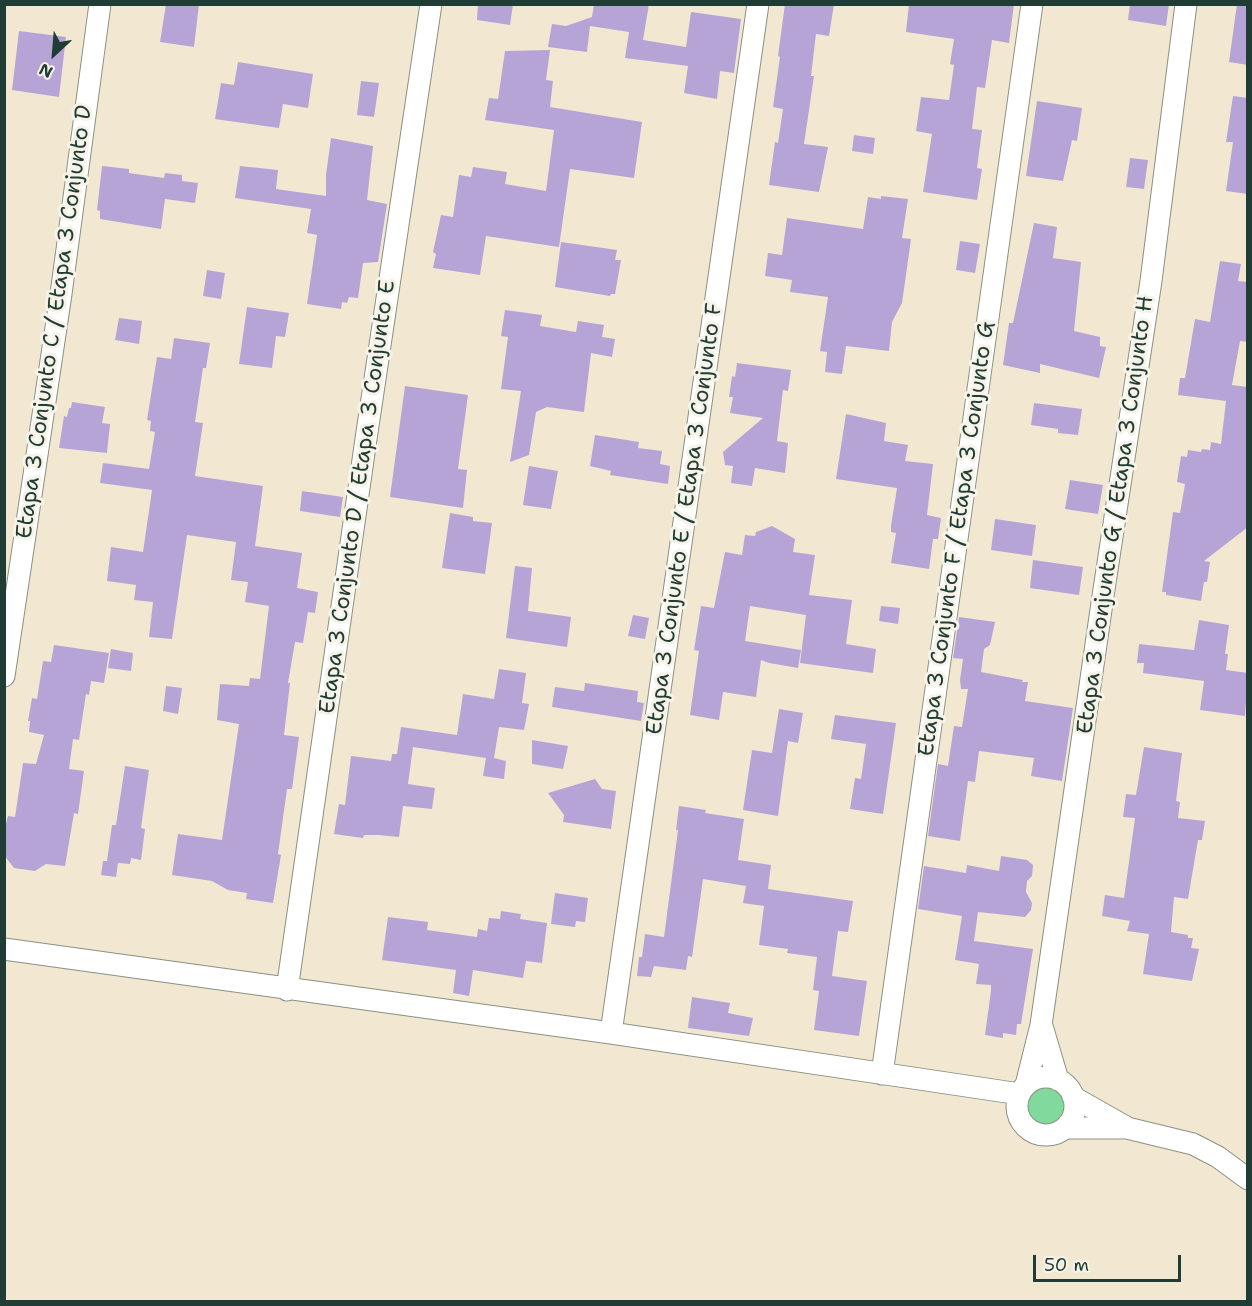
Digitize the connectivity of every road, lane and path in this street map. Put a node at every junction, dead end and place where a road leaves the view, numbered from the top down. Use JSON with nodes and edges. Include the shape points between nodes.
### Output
{"nodes":[{"id":1,"x":100,"y":4,"type":"edge"},
{"id":2,"x":431,"y":4,"type":"edge"},
{"id":3,"x":758,"y":4,"type":"edge"},
{"id":4,"x":1032,"y":4,"type":"edge"},
{"id":5,"x":1186,"y":4,"type":"edge"},
{"id":6,"x":4,"y":676,"type":"edge"},
{"id":7,"x":4,"y":949,"type":"edge"},
{"id":8,"x":287,"y":990,"type":"junction"},
{"id":9,"x":1041,"y":1025,"type":"junction"},
{"id":10,"x":611,"y":1033,"type":"junction"},
{"id":11,"x":882,"y":1074,"type":"junction"},
{"id":12,"x":1058,"y":1080,"type":"junction"},
{"id":13,"x":1023,"y":1090,"type":"junction"},
{"id":14,"x":1073,"y":1097,"type":"junction"},
{"id":15,"x":1066,"y":1128,"type":"junction"},
{"id":16,"x":1127,"y":1128,"type":"junction"},
{"id":17,"x":1248,"y":1179,"type":"edge"}],
"edges":[{"from":1,"to":6,"type":"street","name":"Etapa 3 Conjunto C / Etapa 3 Conjunto D"},
{"from":2,"to":8,"type":"street","name":"Etapa 3 Conjunto D / Etapa 3 Conjunto E"},
{"from":3,"to":10,"type":"street","name":"Etapa 3 Conjunto E / Etapa 3 Conjunto F"},
{"from":4,"to":11,"type":"street","name":"Etapa 3 Conjunto F / Etapa 3 Conjunto G"},
{"from":5,"to":9,"type":"street","name":"Etapa 3 Conjunto G / Etapa 3 Conjunto H","via":[[1151,281]]},
{"from":7,"to":8,"type":"street"},
{"from":8,"to":10,"type":"street"},
{"from":9,"to":12,"type":"street"},
{"from":9,"to":13,"type":"street","name":"Etapa 3 Conjunto G / Etapa 3 Conjunto H"},
{"from":10,"to":11,"type":"street"},
{"from":11,"to":13,"type":"street"},
{"from":12,"to":13,"type":"street","via":[[1036,1079]]},
{"from":12,"to":14,"type":"street"},
{"from":13,"to":15,"type":"street","via":[[1017,1105],[1025,1126],[1045,1135]]},
{"from":14,"to":15,"type":"street","via":[[1075,1108]]},
{"from":14,"to":16,"type":"street"},
{"from":15,"to":16,"type":"street"},
{"from":16,"to":17,"type":"street","via":[[1193,1144]]}]}
